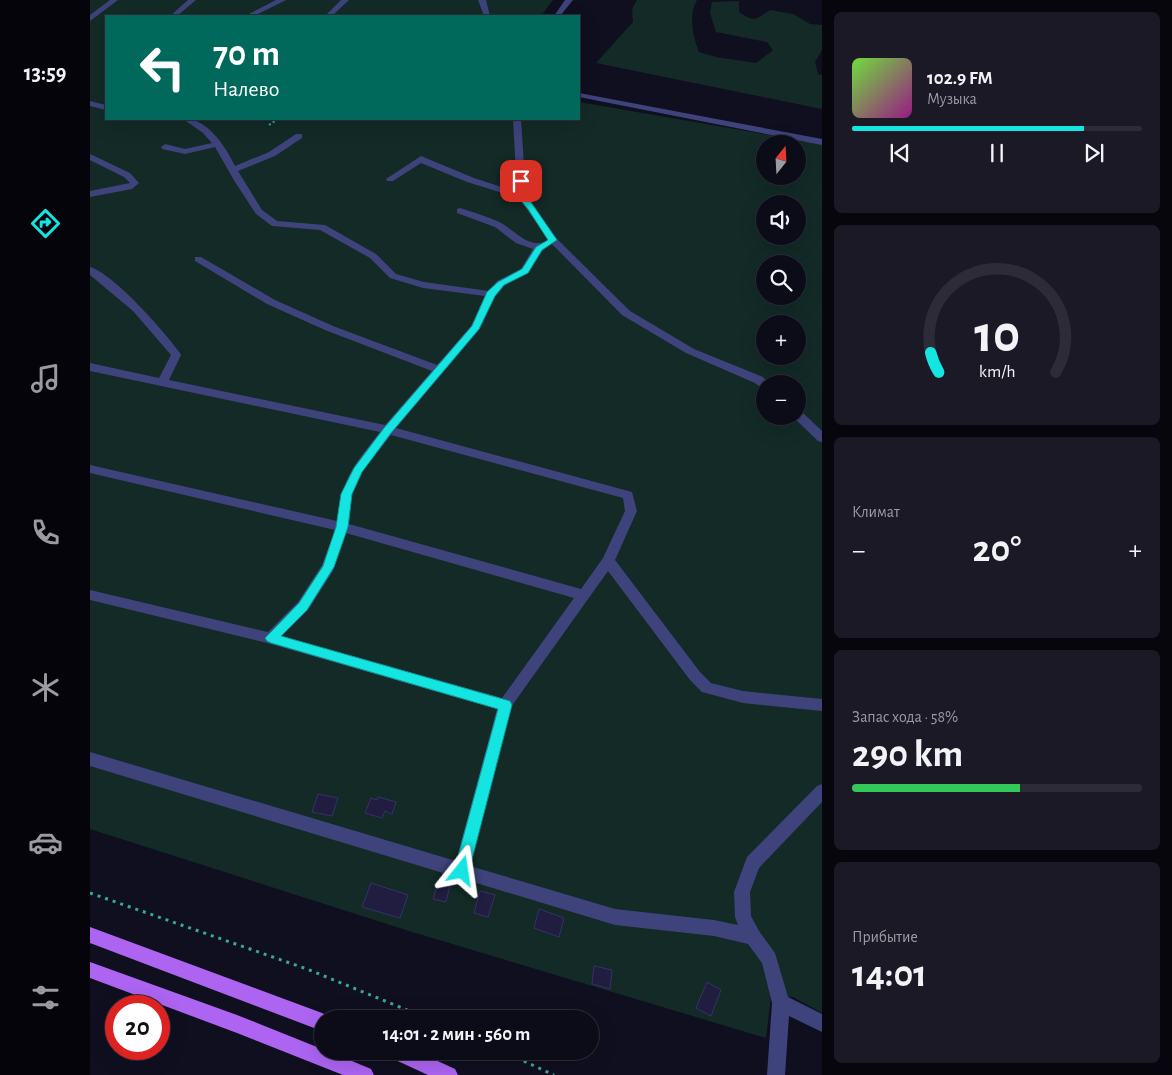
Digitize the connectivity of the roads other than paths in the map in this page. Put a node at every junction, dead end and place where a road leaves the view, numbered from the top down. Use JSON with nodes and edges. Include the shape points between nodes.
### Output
{"nodes":[{"id":1,"x":114,"y":0,"type":"edge"},
{"id":2,"x":192,"y":0,"type":"edge"},
{"id":3,"x":282,"y":0,"type":"edge"},
{"id":4,"x":345,"y":0,"type":"edge"},
{"id":5,"x":482,"y":0,"type":"edge"},
{"id":6,"x":569,"y":0,"type":"edge"},
{"id":7,"x":174,"y":15,"type":"edge"},
{"id":8,"x":251,"y":15,"type":"edge"},
{"id":9,"x":329,"y":15,"type":"edge"},
{"id":10,"x":487,"y":15,"type":"edge"},
{"id":11,"x":558,"y":15,"type":"edge"},
{"id":12,"x":90,"y":19,"type":"edge"},
{"id":13,"x":580,"y":95,"type":"edge"},
{"id":14,"x":90,"y":103,"type":"edge"},
{"id":15,"x":105,"y":108,"type":"edge"},
{"id":16,"x":189,"y":120,"type":"edge"},
{"id":17,"x":517,"y":120,"type":"edge"},
{"id":18,"x":299,"y":136,"type":"dead end"},
{"id":19,"x":822,"y":142,"type":"edge"},
{"id":20,"x":217,"y":144,"type":"junction"},
{"id":21,"x":165,"y":147,"type":"dead end"},
{"id":22,"x":90,"y":157,"type":"edge"},
{"id":23,"x":233,"y":170,"type":"junction"},
{"id":24,"x":390,"y":179,"type":"dead end"},
{"id":25,"x":90,"y":194,"type":"edge"},
{"id":26,"x":522,"y":196,"type":"junction"},
{"id":27,"x":460,"y":211,"type":"dead end"},
{"id":28,"x":553,"y":240,"type":"junction"},
{"id":29,"x":539,"y":248,"type":"junction"},
{"id":30,"x":198,"y":259,"type":"dead end"},
{"id":31,"x":90,"y":270,"type":"edge"},
{"id":32,"x":491,"y":294,"type":"junction"},
{"id":33,"x":90,"y":367,"type":"edge"},
{"id":34,"x":440,"y":370,"type":"junction"},
{"id":35,"x":756,"y":379,"type":"edge"},
{"id":36,"x":163,"y":382,"type":"junction"},
{"id":37,"x":806,"y":423,"type":"edge"},
{"id":38,"x":388,"y":430,"type":"junction"},
{"id":39,"x":821,"y":437,"type":"edge"},
{"id":40,"x":90,"y":469,"type":"edge"},
{"id":41,"x":342,"y":527,"type":"junction"},
{"id":42,"x":608,"y":561,"type":"junction"},
{"id":43,"x":584,"y":594,"type":"junction"},
{"id":44,"x":90,"y":595,"type":"edge"},
{"id":45,"x":271,"y":638,"type":"junction"},
{"id":46,"x":822,"y":704,"type":"edge"},
{"id":47,"x":505,"y":705,"type":"junction"},
{"id":48,"x":90,"y":759,"type":"edge"},
{"id":49,"x":822,"y":791,"type":"edge"},
{"id":50,"x":462,"y":871,"type":"junction"},
{"id":51,"x":90,"y":935,"type":"edge"},
{"id":52,"x":752,"y":937,"type":"junction"},
{"id":53,"x":90,"y":970,"type":"edge"},
{"id":54,"x":781,"y":1003,"type":"junction"},
{"id":55,"x":314,"y":1019,"type":"edge"},
{"id":56,"x":822,"y":1023,"type":"edge"},
{"id":57,"x":415,"y":1060,"type":"edge"},
{"id":58,"x":365,"y":1075,"type":"edge"},
{"id":59,"x":449,"y":1075,"type":"edge"},
{"id":60,"x":776,"y":1075,"type":"edge"}],
"edges":[{"from":1,"to":12,"type":"street"},
{"from":2,"to":7,"type":"street"},
{"from":3,"to":8,"type":"street"},
{"from":4,"to":9,"type":"street"},
{"from":5,"to":10,"type":"street"},
{"from":6,"to":11,"type":"street"},
{"from":13,"to":19,"type":"street"},
{"from":14,"to":15,"type":"street"},
{"from":16,"to":20,"type":"street","via":[[206,131]]},
{"from":17,"to":26,"type":"street"},
{"from":18,"to":23,"type":"street","via":[[272,154]]},
{"from":20,"to":21,"type":"street","via":[[183,151]]},
{"from":20,"to":23,"type":"street"},
{"from":22,"to":25,"type":"street","via":[[127,175],[135,183]]},
{"from":23,"to":32,"type":"street","via":[[259,212],[275,224],[322,227],[373,256],[393,276],[423,285]]},
{"from":24,"to":26,"type":"street","via":[[421,159],[461,178]]},
{"from":26,"to":28,"type":"street"},
{"from":27,"to":29,"type":"street","via":[[498,225],[519,241]]},
{"from":28,"to":29,"type":"street"},
{"from":28,"to":35,"type":"street","via":[[626,313],[690,351]]},
{"from":29,"to":32,"type":"street","via":[[525,271],[501,284]]},
{"from":30,"to":34,"type":"street","via":[[271,302]]},
{"from":31,"to":36,"type":"street","via":[[119,291],[162,335],[176,355]]},
{"from":32,"to":34,"type":"street","via":[[476,327]]},
{"from":33,"to":36,"type":"street"},
{"from":34,"to":38,"type":"street"},
{"from":36,"to":38,"type":"street"},
{"from":37,"to":39,"type":"street"},
{"from":38,"to":41,"type":"street","via":[[358,470],[346,494]]},
{"from":38,"to":42,"type":"street","via":[[628,495],[631,512]]},
{"from":40,"to":41,"type":"street"},
{"from":41,"to":43,"type":"street"},
{"from":41,"to":45,"type":"street","via":[[328,567],[303,606]]},
{"from":42,"to":43,"type":"street"},
{"from":42,"to":46,"type":"street","via":[[694,676],[707,688],[743,697]]},
{"from":43,"to":47,"type":"street"},
{"from":44,"to":45,"type":"street"},
{"from":45,"to":47,"type":"street"},
{"from":47,"to":50,"type":"street"},
{"from":48,"to":50,"type":"street"},
{"from":49,"to":52,"type":"street","via":[[753,863],[742,892],[743,918]]},
{"from":50,"to":52,"type":"street","via":[[615,917],[714,928]]},
{"from":51,"to":55,"type":"main road"},
{"from":52,"to":54,"type":"street","via":[[769,959]]},
{"from":53,"to":58,"type":"main road"},
{"from":54,"to":56,"type":"street"},
{"from":54,"to":60,"type":"street"},
{"from":57,"to":59,"type":"main road"}]}
